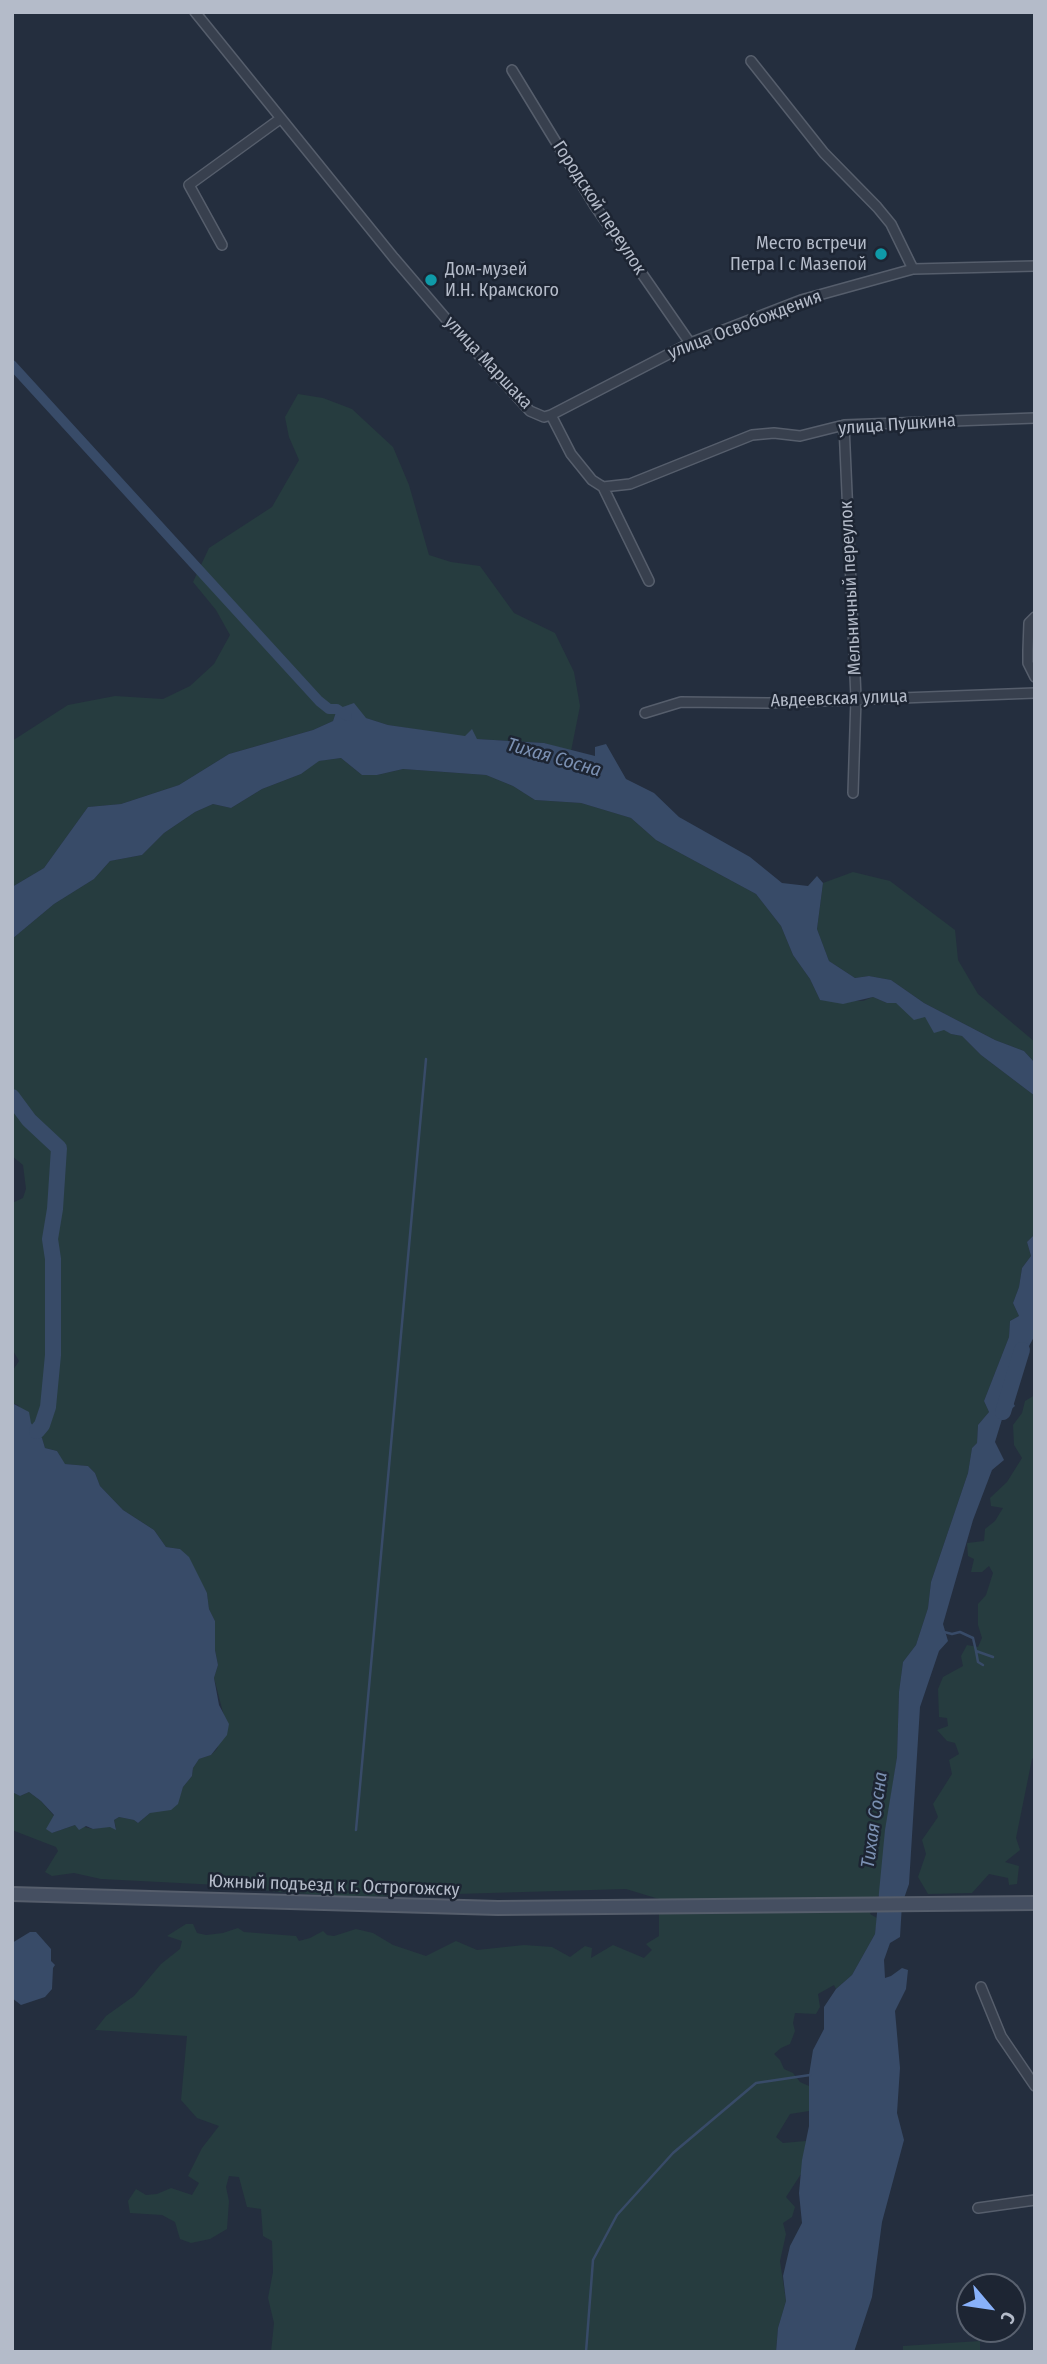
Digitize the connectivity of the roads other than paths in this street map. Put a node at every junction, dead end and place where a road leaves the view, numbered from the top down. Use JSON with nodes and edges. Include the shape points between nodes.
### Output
{"nodes":[{"id":1,"x":195,"y":12,"type":"edge"},
{"id":2,"x":751,"y":61,"type":"dead end"},
{"id":3,"x":512,"y":70,"type":"dead end"},
{"id":4,"x":280,"y":118,"type":"junction"},
{"id":5,"x":222,"y":244,"type":"dead end"},
{"id":6,"x":1035,"y":266,"type":"edge"},
{"id":7,"x":912,"y":269,"type":"junction"},
{"id":8,"x":690,"y":343,"type":"junction"},
{"id":9,"x":551,"y":415,"type":"junction"},
{"id":10,"x":1035,"y":418,"type":"edge"},
{"id":11,"x":844,"y":425,"type":"junction"},
{"id":12,"x":603,"y":487,"type":"junction"},
{"id":13,"x":649,"y":581,"type":"dead end"},
{"id":14,"x":1035,"y":617,"type":"edge"},
{"id":15,"x":1035,"y":677,"type":"edge"},
{"id":16,"x":1035,"y":693,"type":"edge"},
{"id":17,"x":856,"y":698,"type":"junction"},
{"id":18,"x":645,"y":713,"type":"dead end"},
{"id":19,"x":853,"y":793,"type":"dead end"},
{"id":20,"x":12,"y":1894,"type":"edge"},
{"id":21,"x":1035,"y":1903,"type":"edge"},
{"id":22,"x":981,"y":1987,"type":"dead end"},
{"id":23,"x":1035,"y":2086,"type":"edge"},
{"id":24,"x":1035,"y":2200,"type":"edge"},
{"id":25,"x":978,"y":2208,"type":"dead end"}],
"edges":[{"from":1,"to":4,"type":"street","name":"улица Маршака"},
{"from":2,"to":7,"type":"street","via":[[824,153],[891,224]]},
{"from":3,"to":8,"type":"street","name":"Городской переулок","via":[[595,206]]},
{"from":4,"to":5,"type":"street","via":[[189,185]]},
{"from":4,"to":9,"type":"street","name":"улица Маршака","via":[[513,394],[530,411]]},
{"from":6,"to":7,"type":"street","name":"улица Освобождения"},
{"from":7,"to":8,"type":"street","name":"улица Освобождения","via":[[800,300]]},
{"from":8,"to":9,"type":"street","name":"улица Освобождения"},
{"from":9,"to":12,"type":"street","name":"улица Маршака","via":[[571,454]]},
{"from":10,"to":11,"type":"street","name":"улица Пушкина"},
{"from":11,"to":12,"type":"street","name":"улица Пушкина","via":[[800,436],[752,435],[630,484]]},
{"from":11,"to":17,"type":"street","name":"Мельничный переулок"},
{"from":12,"to":13,"type":"street","name":"улица Маршака"},
{"from":14,"to":15,"type":"street","via":[[1029,623],[1028,650]]},
{"from":16,"to":17,"type":"street","name":"Авдеевская улица"},
{"from":17,"to":18,"type":"street","name":"Авдеевская улица","via":[[681,702]]},
{"from":17,"to":19,"type":"street","name":"Мельничный переулок"},
{"from":20,"to":21,"type":"main road","name":"Южный подъезд к г. Острогожску","via":[[444,1907]]},
{"from":22,"to":23,"type":"street","via":[[1002,2036]]},
{"from":24,"to":25,"type":"street"}]}
